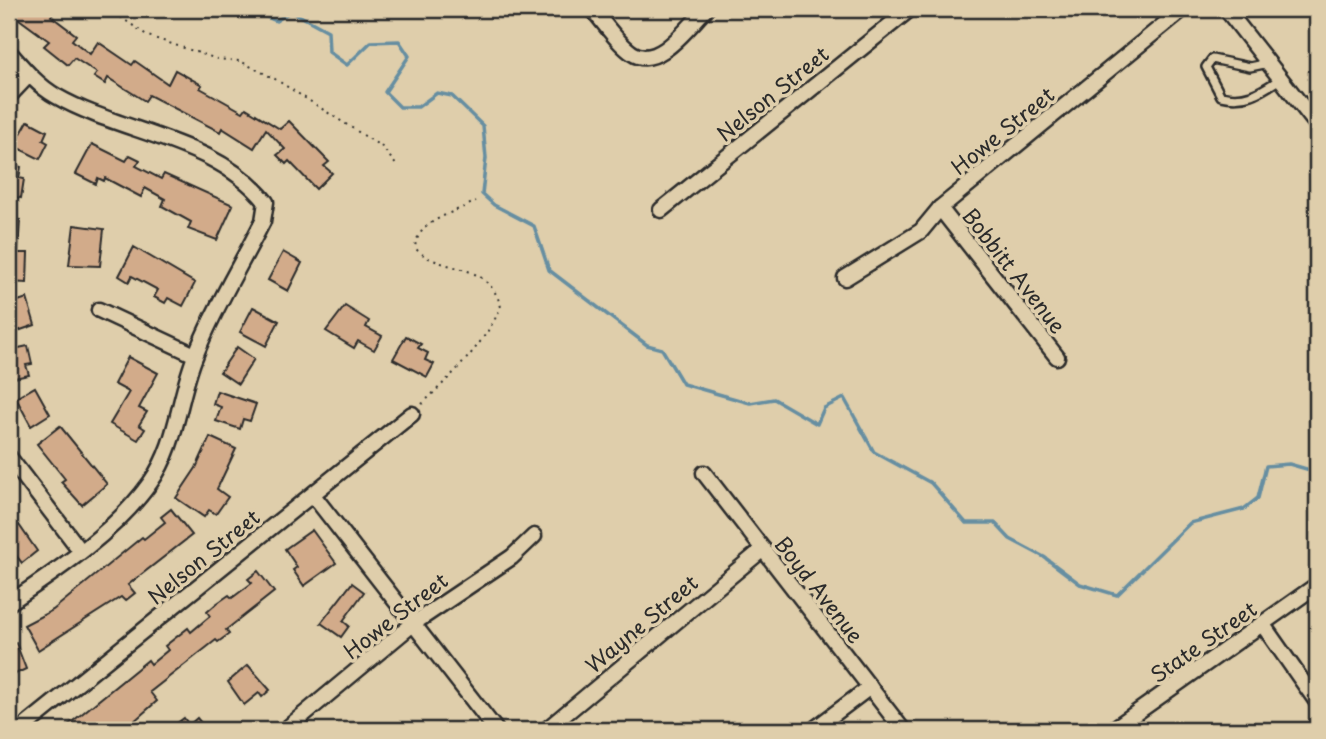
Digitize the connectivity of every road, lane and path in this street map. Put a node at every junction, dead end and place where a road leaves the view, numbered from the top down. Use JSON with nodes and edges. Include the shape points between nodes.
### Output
{"nodes":[{"id":1,"x":109,"y":9,"type":"edge"},
{"id":2,"x":592,"y":9,"type":"edge"},
{"id":3,"x":706,"y":9,"type":"edge"},
{"id":4,"x":910,"y":9,"type":"edge"},
{"id":5,"x":1183,"y":9,"type":"edge"},
{"id":6,"x":1226,"y":9,"type":"edge"},
{"id":7,"x":9,"y":52,"type":"edge"},
{"id":8,"x":1269,"y":63,"type":"junction"},
{"id":9,"x":29,"y":75,"type":"junction"},
{"id":10,"x":1281,"y":78,"type":"junction"},
{"id":11,"x":9,"y":96,"type":"edge"},
{"id":12,"x":1317,"y":125,"type":"edge"},
{"id":13,"x":397,"y":166,"type":"dead end"},
{"id":14,"x":476,"y":201,"type":"dead end"},
{"id":15,"x":940,"y":208,"type":"junction"},
{"id":16,"x":661,"y":210,"type":"dead end"},
{"id":17,"x":845,"y":278,"type":"dead end"},
{"id":18,"x":99,"y":310,"type":"dead end"},
{"id":19,"x":195,"y":355,"type":"junction"},
{"id":20,"x":1057,"y":357,"type":"dead end"},
{"id":21,"x":412,"y":414,"type":"joint"},
{"id":22,"x":9,"y":457,"type":"edge"},
{"id":23,"x":704,"y":473,"type":"dead end"},
{"id":24,"x":313,"y":495,"type":"junction"},
{"id":25,"x":534,"y":536,"type":"dead end"},
{"id":26,"x":763,"y":549,"type":"junction"},
{"id":27,"x":80,"y":550,"type":"junction"},
{"id":28,"x":1317,"y":585,"type":"edge"},
{"id":29,"x":9,"y":603,"type":"edge"},
{"id":30,"x":414,"y":623,"type":"junction"},
{"id":31,"x":1263,"y":625,"type":"junction"},
{"id":32,"x":870,"y":687,"type":"junction"},
{"id":33,"x":1317,"y":702,"type":"edge"},
{"id":34,"x":20,"y":730,"type":"edge"},
{"id":35,"x":285,"y":730,"type":"edge"},
{"id":36,"x":496,"y":730,"type":"edge"},
{"id":37,"x":546,"y":730,"type":"edge"},
{"id":38,"x":813,"y":730,"type":"edge"},
{"id":39,"x":903,"y":730,"type":"edge"},
{"id":40,"x":1112,"y":730,"type":"edge"}],
"edges":[{"from":1,"to":13,"type":"path","via":[[148,36],[217,60],[240,61],[275,79],[382,147]]},
{"from":2,"to":3,"type":"street","via":[[633,54],[646,58],[660,53]]},
{"from":4,"to":16,"type":"street","name":"Nelson Street"},
{"from":5,"to":15,"type":"street","name":"Howe Street"},
{"from":6,"to":8,"type":"street"},
{"from":7,"to":9,"type":"street"},
{"from":8,"to":10,"type":"street"},
{"from":8,"to":10,"type":"lane","via":[[1250,67],[1212,59],[1206,67],[1221,96],[1235,99],[1253,97]]},
{"from":9,"to":11,"type":"street"},
{"from":9,"to":19,"type":"street","via":[[76,107],[185,146],[252,185],[266,202],[263,221]]},
{"from":10,"to":12,"type":"street"},
{"from":14,"to":21,"type":"path","via":[[427,225],[416,237],[415,247],[425,259],[475,274],[490,284],[501,307],[491,330]]},
{"from":15,"to":17,"type":"street","name":"Howe Street","via":[[921,231]]},
{"from":15,"to":20,"type":"street","name":"Bobbitt Avenue"},
{"from":18,"to":19,"type":"street"},
{"from":19,"to":27,"type":"street","via":[[167,455],[130,508]]},
{"from":21,"to":24,"type":"street","name":"Nelson Street"},
{"from":22,"to":27,"type":"street"},
{"from":23,"to":26,"type":"street","name":"Boyd Avenue"},
{"from":24,"to":30,"type":"street"},
{"from":24,"to":34,"type":"street","name":"Nelson Street"},
{"from":25,"to":30,"type":"street","name":"Howe Street","via":[[512,557]]},
{"from":26,"to":32,"type":"street","name":"Boyd Avenue"},
{"from":26,"to":37,"type":"street","name":"Wayne Street"},
{"from":27,"to":29,"type":"street"},
{"from":28,"to":31,"type":"street","name":"State Street"},
{"from":30,"to":35,"type":"street","name":"Howe Street"},
{"from":30,"to":36,"type":"street"},
{"from":31,"to":33,"type":"street"},
{"from":31,"to":40,"type":"street","name":"State Street"},
{"from":32,"to":38,"type":"street"},
{"from":32,"to":39,"type":"street","name":"Boyd Avenue"}]}
